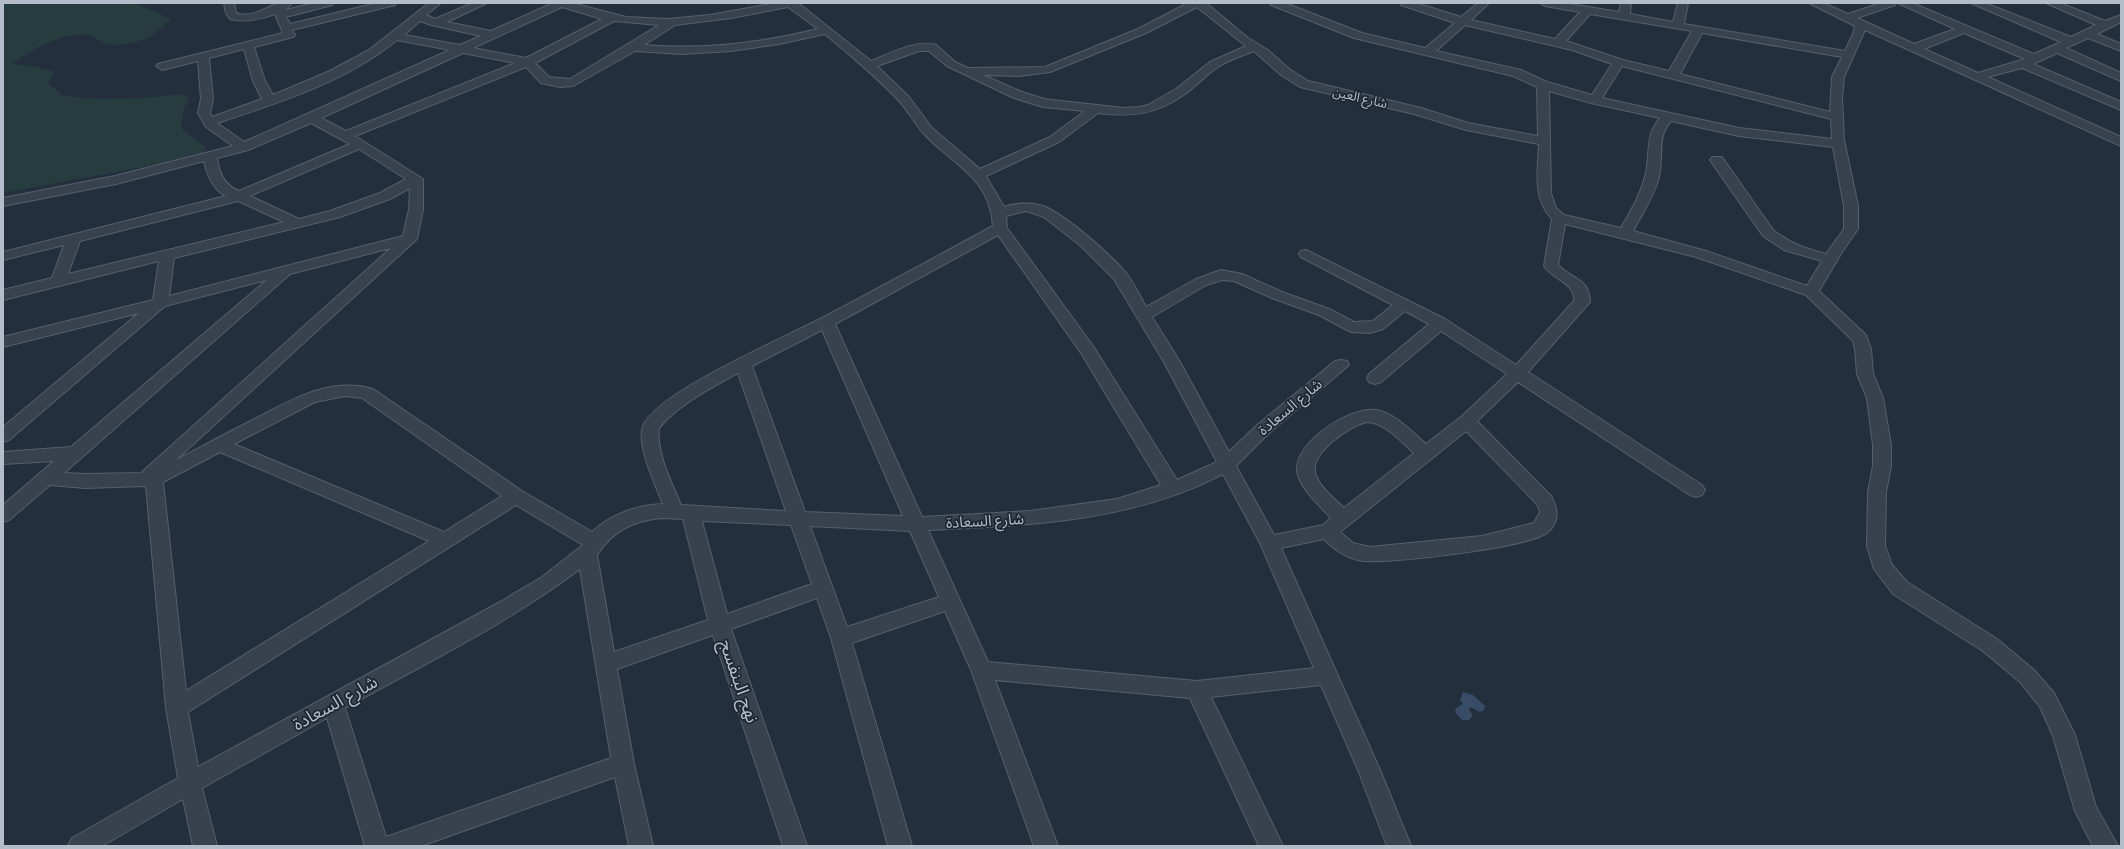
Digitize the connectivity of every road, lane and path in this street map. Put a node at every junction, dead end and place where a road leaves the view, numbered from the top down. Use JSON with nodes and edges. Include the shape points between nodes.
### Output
{"nodes":[{"id":1,"x":229,"y":3,"type":"edge"},
{"id":2,"x":328,"y":3,"type":"edge"},
{"id":3,"x":391,"y":3,"type":"edge"},
{"id":4,"x":436,"y":3,"type":"edge"},
{"id":5,"x":482,"y":3,"type":"edge"},
{"id":6,"x":561,"y":3,"type":"edge"},
{"id":7,"x":791,"y":3,"type":"edge"},
{"id":8,"x":1198,"y":3,"type":"edge"},
{"id":9,"x":1275,"y":3,"type":"edge"},
{"id":10,"x":1405,"y":3,"type":"edge"},
{"id":11,"x":1484,"y":3,"type":"edge"},
{"id":12,"x":1545,"y":3,"type":"edge"},
{"id":13,"x":1626,"y":3,"type":"edge"},
{"id":14,"x":1683,"y":3,"type":"edge"},
{"id":15,"x":1814,"y":3,"type":"edge"},
{"id":16,"x":1891,"y":3,"type":"edge"},
{"id":17,"x":1903,"y":3,"type":"edge"},
{"id":18,"x":1976,"y":3,"type":"edge"},
{"id":19,"x":2051,"y":3,"type":"edge"},
{"id":20,"x":282,"y":8,"type":"edge"},
{"id":21,"x":419,"y":10,"type":"edge"},
{"id":22,"x":1587,"y":11,"type":"junction"},
{"id":23,"x":1624,"y":17,"type":"junction"},
{"id":24,"x":612,"y":18,"type":"junction"},
{"id":25,"x":1848,"y":18,"type":"junction"},
{"id":26,"x":674,"y":21,"type":"junction"},
{"id":27,"x":1461,"y":21,"type":"junction"},
{"id":28,"x":2115,"y":21,"type":"edge"},
{"id":29,"x":435,"y":23,"type":"junction"},
{"id":30,"x":1861,"y":24,"type":"junction"},
{"id":31,"x":1678,"y":26,"type":"junction"},
{"id":32,"x":286,"y":28,"type":"junction"},
{"id":33,"x":1965,"y":29,"type":"junction"},
{"id":34,"x":827,"y":30,"type":"junction"},
{"id":35,"x":1698,"y":30,"type":"junction"},
{"id":36,"x":2088,"y":34,"type":"junction"},
{"id":37,"x":492,"y":35,"type":"junction"},
{"id":38,"x":394,"y":36,"type":"junction"},
{"id":39,"x":2072,"y":42,"type":"junction"},
{"id":40,"x":1558,"y":43,"type":"junction"},
{"id":41,"x":248,"y":45,"type":"junction"},
{"id":42,"x":1256,"y":46,"type":"junction"},
{"id":43,"x":633,"y":47,"type":"junction"},
{"id":44,"x":1915,"y":48,"type":"junction"},
{"id":45,"x":2121,"y":48,"type":"edge"},
{"id":46,"x":460,"y":49,"type":"junction"},
{"id":47,"x":2058,"y":49,"type":"junction"},
{"id":48,"x":1426,"y":53,"type":"junction"},
{"id":49,"x":203,"y":56,"type":"junction"},
{"id":50,"x":1848,"y":56,"type":"junction"},
{"id":51,"x":2035,"y":59,"type":"junction"},
{"id":52,"x":528,"y":62,"type":"junction"},
{"id":53,"x":1620,"y":62,"type":"junction"},
{"id":54,"x":2023,"y":64,"type":"junction"},
{"id":55,"x":869,"y":65,"type":"junction"},
{"id":56,"x":162,"y":66,"type":"dead end"},
{"id":57,"x":962,"y":70,"type":"junction"},
{"id":58,"x":1672,"y":75,"type":"junction"},
{"id":59,"x":1979,"y":76,"type":"junction"},
{"id":60,"x":2121,"y":77,"type":"edge"},
{"id":61,"x":1543,"y":85,"type":"junction"},
{"id":62,"x":1595,"y":100,"type":"junction"},
{"id":63,"x":270,"y":102,"type":"junction"},
{"id":64,"x":2121,"y":106,"type":"edge"},
{"id":65,"x":1094,"y":110,"type":"junction"},
{"id":66,"x":1668,"y":117,"type":"junction"},
{"id":67,"x":1836,"y":117,"type":"junction"},
{"id":68,"x":311,"y":118,"type":"junction"},
{"id":69,"x":209,"y":122,"type":"junction"},
{"id":70,"x":345,"y":136,"type":"junction"},
{"id":71,"x":2119,"y":140,"type":"edge"},
{"id":72,"x":1546,"y":141,"type":"junction"},
{"id":73,"x":360,"y":144,"type":"junction"},
{"id":74,"x":1838,"y":144,"type":"junction"},
{"id":75,"x":243,"y":147,"type":"junction"},
{"id":76,"x":210,"y":156,"type":"junction"},
{"id":77,"x":1717,"y":160,"type":"dead end"},
{"id":78,"x":978,"y":174,"type":"junction"},
{"id":79,"x":416,"y":179,"type":"junction"},
{"id":80,"x":237,"y":196,"type":"junction"},
{"id":81,"x":3,"y":202,"type":"edge"},
{"id":82,"x":1558,"y":218,"type":"junction"},
{"id":83,"x":999,"y":221,"type":"junction"},
{"id":84,"x":298,"y":224,"type":"junction"},
{"id":85,"x":1625,"y":234,"type":"junction"},
{"id":86,"x":74,"y":237,"type":"junction"},
{"id":87,"x":410,"y":239,"type":"junction"},
{"id":88,"x":1306,"y":254,"type":"dead end"},
{"id":89,"x":3,"y":256,"type":"edge"},
{"id":90,"x":167,"y":256,"type":"junction"},
{"id":91,"x":1830,"y":259,"type":"junction"},
{"id":92,"x":287,"y":271,"type":"junction"},
{"id":93,"x":59,"y":280,"type":"junction"},
{"id":94,"x":1811,"y":292,"type":"junction"},
{"id":95,"x":3,"y":295,"type":"edge"},
{"id":96,"x":160,"y":303,"type":"junction"},
{"id":97,"x":1404,"y":304,"type":"junction"},
{"id":98,"x":1144,"y":315,"type":"junction"},
{"id":99,"x":826,"y":322,"type":"junction"},
{"id":100,"x":1440,"y":323,"type":"junction"},
{"id":101,"x":3,"y":342,"type":"edge"},
{"id":102,"x":743,"y":364,"type":"junction"},
{"id":103,"x":1341,"y":365,"type":"dead end"},
{"id":104,"x":1518,"y":372,"type":"junction"},
{"id":105,"x":1375,"y":378,"type":"dead end"},
{"id":106,"x":1467,"y":421,"type":"junction"},
{"id":107,"x":3,"y":436,"type":"edge"},
{"id":108,"x":219,"y":445,"type":"junction"},
{"id":109,"x":75,"y":454,"type":"junction"},
{"id":110,"x":1426,"y":454,"type":"junction"},
{"id":111,"x":3,"y":458,"type":"edge"},
{"id":112,"x":1227,"y":464,"type":"junction"},
{"id":113,"x":48,"y":478,"type":"junction"},
{"id":114,"x":149,"y":479,"type":"junction"},
{"id":115,"x":1173,"y":489,"type":"junction"},
{"id":116,"x":1696,"y":490,"type":"dead end"},
{"id":117,"x":516,"y":496,"type":"junction"},
{"id":118,"x":682,"y":512,"type":"junction"},
{"id":119,"x":3,"y":515,"type":"edge"},
{"id":120,"x":798,"y":518,"type":"junction"},
{"id":121,"x":1343,"y":519,"type":"junction"},
{"id":122,"x":917,"y":524,"type":"junction"},
{"id":123,"x":1328,"y":531,"type":"junction"},
{"id":124,"x":446,"y":540,"type":"junction"},
{"id":125,"x":1269,"y":543,"type":"junction"},
{"id":126,"x":590,"y":548,"type":"junction"},
{"id":127,"x":824,"y":588,"type":"junction"},
{"id":128,"x":951,"y":601,"type":"junction"},
{"id":129,"x":720,"y":626,"type":"junction"},
{"id":130,"x":841,"y":638,"type":"junction"},
{"id":131,"x":606,"y":664,"type":"junction"},
{"id":132,"x":981,"y":670,"type":"junction"},
{"id":133,"x":1328,"y":675,"type":"junction"},
{"id":134,"x":1197,"y":690,"type":"junction"},
{"id":135,"x":333,"y":704,"type":"junction"},
{"id":136,"x":177,"y":708,"type":"junction"},
{"id":137,"x":623,"y":764,"type":"junction"},
{"id":138,"x":190,"y":783,"type":"junction"},
{"id":139,"x":80,"y":846,"type":"edge"},
{"id":140,"x":205,"y":846,"type":"edge"},
{"id":141,"x":377,"y":846,"type":"edge"},
{"id":142,"x":390,"y":846,"type":"edge"},
{"id":143,"x":641,"y":846,"type":"edge"},
{"id":144,"x":795,"y":846,"type":"edge"},
{"id":145,"x":900,"y":846,"type":"edge"},
{"id":146,"x":1046,"y":846,"type":"edge"},
{"id":147,"x":1272,"y":846,"type":"edge"},
{"id":148,"x":1399,"y":846,"type":"edge"},
{"id":149,"x":2106,"y":846,"type":"edge"}],
"edges":[{"from":1,"to":20,"type":"street","via":[[234,17],[243,18]]},
{"from":2,"to":20,"type":"street"},
{"from":3,"to":32,"type":"street"},
{"from":4,"to":21,"type":"street"},
{"from":5,"to":29,"type":"street"},
{"from":6,"to":24,"type":"street"},
{"from":6,"to":37,"type":"street"},
{"from":7,"to":26,"type":"street","via":[[722,16]]},
{"from":7,"to":34,"type":"street"},
{"from":8,"to":42,"type":"street","name":"شارع العين","via":[[1215,14],[1244,40]]},
{"from":8,"to":57,"type":"street","via":[[1094,52],[1046,70]]},
{"from":9,"to":48,"type":"street","via":[[1358,36]]},
{"from":10,"to":27,"type":"street"},
{"from":11,"to":27,"type":"street"},
{"from":12,"to":22,"type":"street"},
{"from":13,"to":23,"type":"street"},
{"from":14,"to":31,"type":"street"},
{"from":15,"to":25,"type":"street"},
{"from":16,"to":25,"type":"street"},
{"from":17,"to":33,"type":"street"},
{"from":18,"to":39,"type":"street"},
{"from":19,"to":28,"type":"street"},
{"from":20,"to":32,"type":"street"},
{"from":21,"to":29,"type":"street"},
{"from":21,"to":38,"type":"street"},
{"from":22,"to":23,"type":"street"},
{"from":22,"to":40,"type":"street"},
{"from":23,"to":31,"type":"street"},
{"from":24,"to":26,"type":"street"},
{"from":24,"to":52,"type":"street"},
{"from":25,"to":30,"type":"street"},
{"from":26,"to":43,"type":"street"},
{"from":27,"to":40,"type":"street"},
{"from":27,"to":48,"type":"street"},
{"from":28,"to":36,"type":"street"},
{"from":29,"to":37,"type":"street"},
{"from":30,"to":44,"type":"street"},
{"from":30,"to":50,"type":"street"},
{"from":31,"to":35,"type":"street"},
{"from":32,"to":41,"type":"street","via":[[289,35]]},
{"from":33,"to":44,"type":"street"},
{"from":33,"to":51,"type":"street"},
{"from":34,"to":43,"type":"street","via":[[747,47],[679,50]]},
{"from":34,"to":55,"type":"street"},
{"from":35,"to":50,"type":"street"},
{"from":35,"to":58,"type":"street"},
{"from":36,"to":39,"type":"street"},
{"from":36,"to":45,"type":"street"},
{"from":37,"to":46,"type":"street"},
{"from":38,"to":46,"type":"street"},
{"from":38,"to":63,"type":"street","via":[[346,68]]},
{"from":39,"to":47,"type":"street"},
{"from":40,"to":53,"type":"street"},
{"from":41,"to":49,"type":"street"},
{"from":41,"to":63,"type":"street","via":[[259,81]]},
{"from":42,"to":65,"type":"street","via":[[1214,64],[1180,92],[1152,108],[1123,112]]},
{"from":42,"to":72,"type":"street","name":"شارع العين","via":[[1285,72],[1304,84],[1417,111],[1466,126]]},
{"from":43,"to":52,"type":"street","via":[[573,82],[560,84],[545,80]]},
{"from":44,"to":59,"type":"street"},
{"from":46,"to":52,"type":"street"},
{"from":46,"to":68,"type":"street"},
{"from":47,"to":51,"type":"street"},
{"from":47,"to":60,"type":"street"},
{"from":48,"to":61,"type":"street","via":[[1517,73]]},
{"from":49,"to":56,"type":"street"},
{"from":49,"to":69,"type":"street","via":[[207,99],[204,113]]},
{"from":50,"to":67,"type":"street","via":[[1838,77]]},
{"from":51,"to":54,"type":"street"},
{"from":52,"to":70,"type":"street"},
{"from":53,"to":58,"type":"street"},
{"from":53,"to":62,"type":"street"},
{"from":54,"to":59,"type":"street"},
{"from":54,"to":64,"type":"street"},
{"from":55,"to":57,"type":"street","via":[[926,46]]},
{"from":55,"to":78,"type":"street","via":[[905,100],[928,131]]},
{"from":57,"to":65,"type":"street","via":[[1018,95],[1043,103]]},
{"from":58,"to":67,"type":"street"},
{"from":59,"to":71,"type":"street"},
{"from":61,"to":62,"type":"street"},
{"from":61,"to":72,"type":"street"},
{"from":62,"to":66,"type":"street"},
{"from":63,"to":69,"type":"street"},
{"from":65,"to":78,"type":"street","via":[[1058,137]]},
{"from":66,"to":74,"type":"street","via":[[1739,132]]},
{"from":66,"to":85,"type":"street","via":[[1656,131],[1656,158],[1652,179]]},
{"from":67,"to":74,"type":"street"},
{"from":68,"to":70,"type":"street"},
{"from":68,"to":75,"type":"street"},
{"from":69,"to":75,"type":"street"},
{"from":70,"to":73,"type":"street"},
{"from":72,"to":82,"type":"street","via":[[1544,192],[1550,209]]},
{"from":73,"to":79,"type":"street"},
{"from":73,"to":80,"type":"street"},
{"from":74,"to":91,"type":"street","via":[[1852,218],[1851,229]]},
{"from":75,"to":76,"type":"street"},
{"from":76,"to":80,"type":"street","via":[[218,184]]},
{"from":76,"to":81,"type":"street","via":[[116,180]]},
{"from":77,"to":91,"type":"street","via":[[1768,233],[1776,240],[1801,252]]},
{"from":78,"to":83,"type":"street","via":[[990,190]]},
{"from":79,"to":84,"type":"street","via":[[360,206]]},
{"from":79,"to":87,"type":"street","via":[[416,217]]},
{"from":80,"to":84,"type":"street"},
{"from":80,"to":86,"type":"street"},
{"from":82,"to":85,"type":"street"},
{"from":82,"to":104,"type":"street","via":[[1551,266],[1555,272],[1574,282],[1581,289],[1582,302]]},
{"from":83,"to":98,"type":"street","name":"نهج البنفسج","via":[[1012,208],[1037,209],[1065,224],[1120,276]]},
{"from":83,"to":99,"type":"street","name":"نهج البنفسج"},
{"from":83,"to":115,"type":"street","via":[[1083,344]]},
{"from":84,"to":90,"type":"street"},
{"from":85,"to":94,"type":"street","via":[[1701,254]]},
{"from":86,"to":89,"type":"street"},
{"from":86,"to":93,"type":"street"},
{"from":87,"to":92,"type":"street"},
{"from":87,"to":114,"type":"street"},
{"from":88,"to":97,"type":"street"},
{"from":90,"to":93,"type":"street"},
{"from":90,"to":96,"type":"street"},
{"from":91,"to":94,"type":"street"},
{"from":92,"to":96,"type":"street"},
{"from":92,"to":109,"type":"street"},
{"from":93,"to":95,"type":"street"},
{"from":94,"to":149,"type":"street","via":[[1852,330],[1863,349],[1865,374],[1875,398],[1882,445],[1882,466],[1877,492],[1876,546],[1884,569],[1900,588],[1990,645],[2027,676],[2047,700],[2064,735],[2086,811]]},
{"from":96,"to":101,"type":"street"},
{"from":96,"to":107,"type":"street"},
{"from":97,"to":98,"type":"street","via":[[1378,325],[1370,328],[1351,328],[1324,312],[1237,277],[1221,275],[1201,282]]},
{"from":97,"to":100,"type":"street"},
{"from":98,"to":112,"type":"street","name":"نهج البنفسج"},
{"from":99,"to":102,"type":"street","name":"نهج البنفسج"},
{"from":99,"to":122,"type":"street"},
{"from":100,"to":104,"type":"street"},
{"from":100,"to":105,"type":"street"},
{"from":102,"to":118,"type":"street","name":"نهج البنفسج","via":[[677,402],[660,414],[651,427],[650,442]]},
{"from":102,"to":120,"type":"street"},
{"from":103,"to":112,"type":"street","name":"شارع السعادة","via":[[1262,430]]},
{"from":104,"to":106,"type":"street"},
{"from":104,"to":116,"type":"street"},
{"from":106,"to":110,"type":"street"},
{"from":106,"to":123,"type":"street","via":[[1545,501],[1549,512],[1541,528],[1482,543],[1370,554],[1356,553],[1343,547]]},
{"from":108,"to":114,"type":"street"},
{"from":108,"to":117,"type":"street","via":[[309,398],[324,393],[355,390],[367,393]]},
{"from":108,"to":124,"type":"street"},
{"from":109,"to":111,"type":"street"},
{"from":109,"to":113,"type":"street"},
{"from":110,"to":121,"type":"street"},
{"from":110,"to":121,"type":"street","via":[[1375,416],[1351,419],[1340,426],[1313,451],[1307,460],[1306,471],[1310,481]]},
{"from":112,"to":115,"type":"street","name":"شارع السعادة"},
{"from":112,"to":125,"type":"street","name":"نهج البنفسج"},
{"from":113,"to":114,"type":"street","via":[[85,481]]},
{"from":113,"to":119,"type":"street"},
{"from":114,"to":136,"type":"street"},
{"from":115,"to":122,"type":"street","name":"شارع السعادة","via":[[1116,506],[1086,511],[1030,518]]},
{"from":117,"to":124,"type":"street"},
{"from":117,"to":126,"type":"street"},
{"from":118,"to":120,"type":"street","name":"شارع السعادة"},
{"from":118,"to":126,"type":"street","name":"شارع السعادة","via":[[651,511],[631,516],[610,526]]},
{"from":118,"to":129,"type":"street","name":"نهج البنفسج"},
{"from":120,"to":122,"type":"street","name":"شارع السعادة"},
{"from":120,"to":127,"type":"street"},
{"from":121,"to":123,"type":"street"},
{"from":122,"to":128,"type":"street"},
{"from":123,"to":125,"type":"street"},
{"from":124,"to":136,"type":"street"},
{"from":125,"to":133,"type":"street","name":"نهج البنفسج"},
{"from":126,"to":131,"type":"street"},
{"from":126,"to":135,"type":"street","name":"شارع السعادة","via":[[550,582]]},
{"from":127,"to":129,"type":"street"},
{"from":127,"to":130,"type":"street"},
{"from":128,"to":130,"type":"street"},
{"from":128,"to":132,"type":"street"},
{"from":129,"to":131,"type":"street"},
{"from":129,"to":144,"type":"street","name":"نهج البنفسج"},
{"from":130,"to":145,"type":"street"},
{"from":131,"to":137,"type":"street"},
{"from":132,"to":134,"type":"street"},
{"from":132,"to":146,"type":"street"},
{"from":133,"to":134,"type":"street"},
{"from":133,"to":148,"type":"street","name":"نهج البنفسج"},
{"from":134,"to":147,"type":"street"},
{"from":135,"to":138,"type":"street","name":"شارع السعادة"},
{"from":135,"to":141,"type":"street"},
{"from":136,"to":138,"type":"street"},
{"from":137,"to":142,"type":"street"},
{"from":137,"to":143,"type":"street"},
{"from":138,"to":139,"type":"street","name":"شارع السعادة"},
{"from":138,"to":140,"type":"street"}]}
